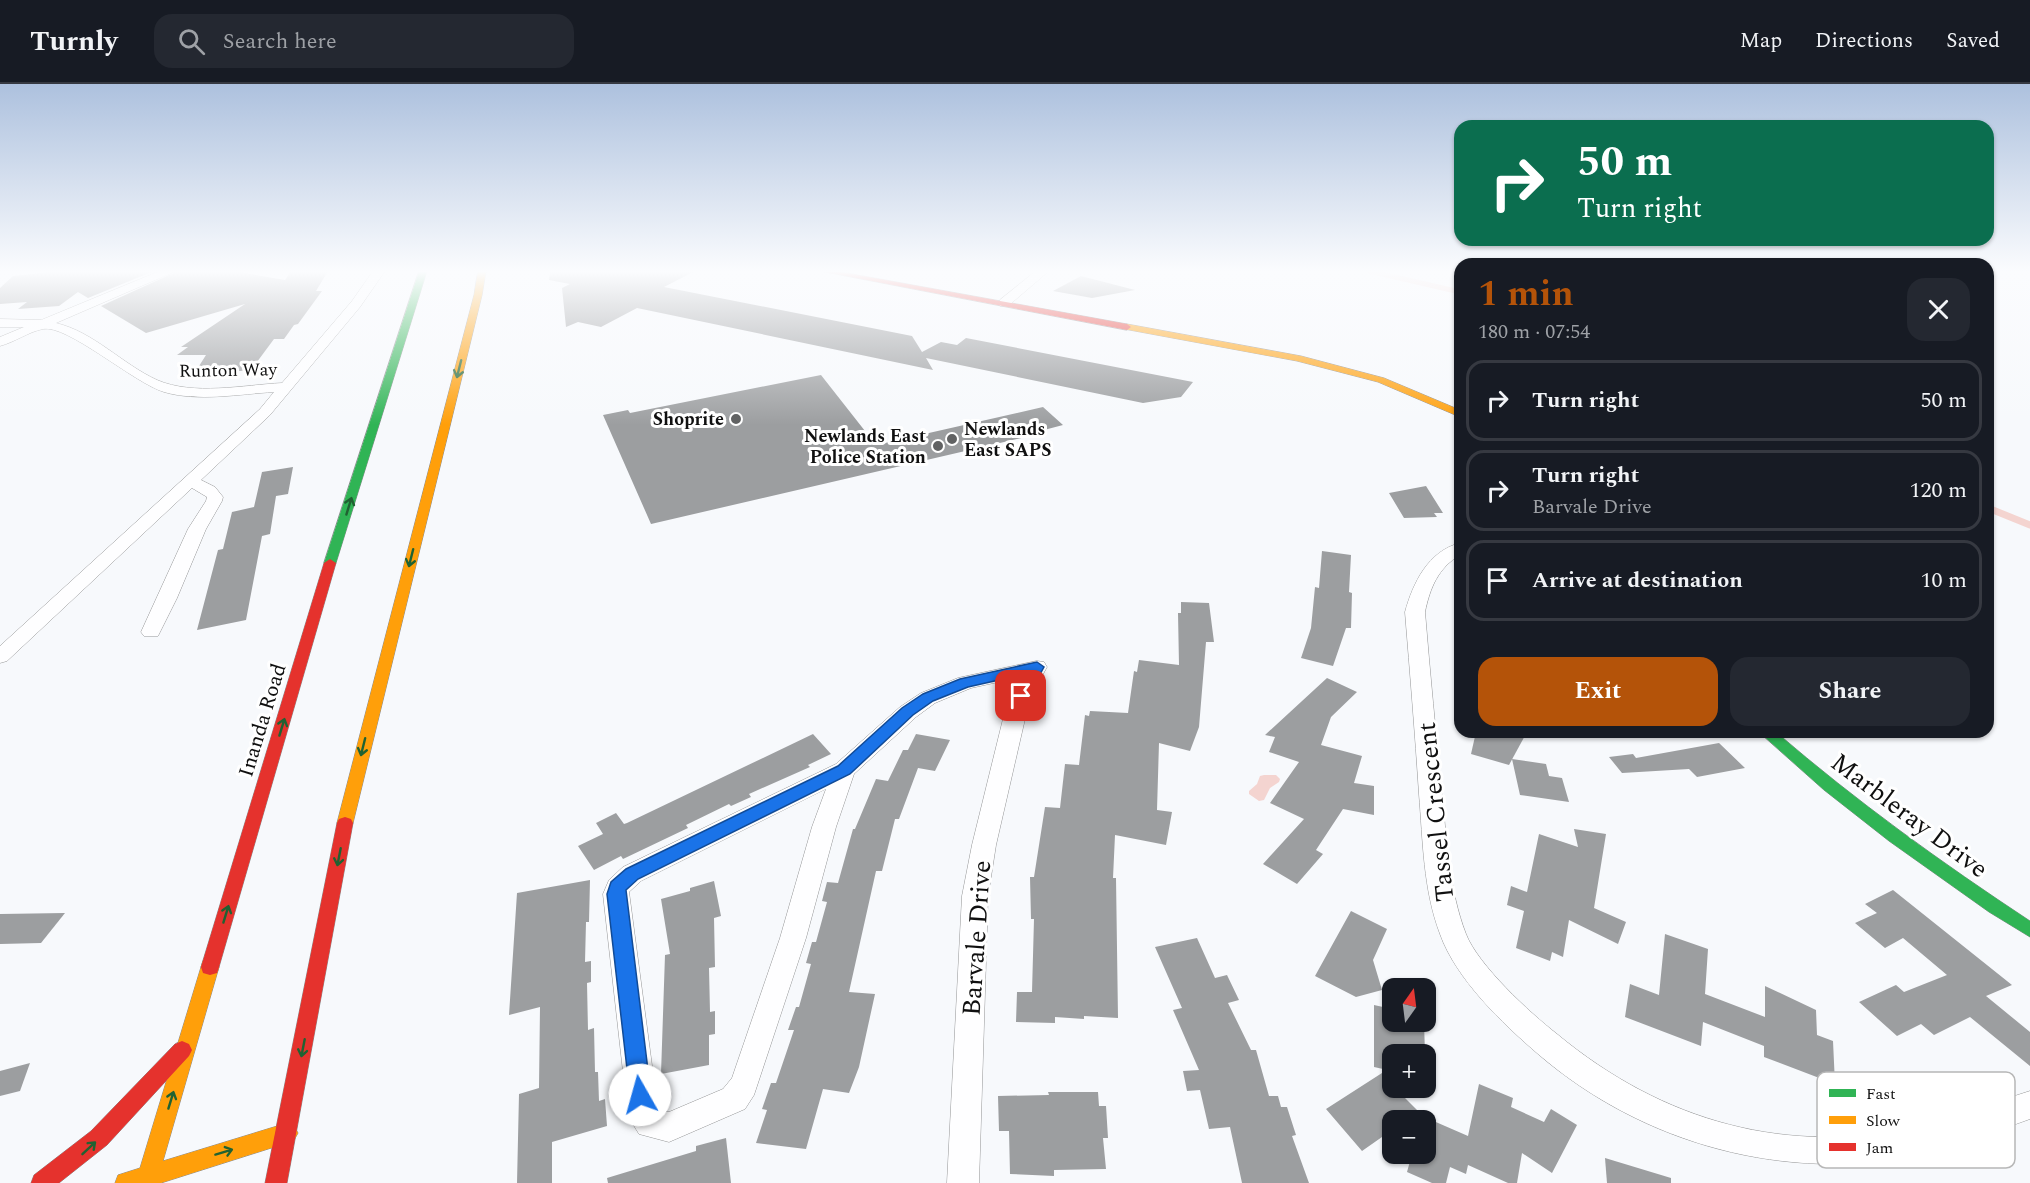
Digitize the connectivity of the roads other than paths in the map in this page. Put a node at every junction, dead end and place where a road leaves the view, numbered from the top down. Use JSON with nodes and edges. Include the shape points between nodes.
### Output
{"nodes":[{"id":1,"x":47,"y":322,"type":"edge"},
{"id":2,"x":341,"y":322,"type":"edge"},
{"id":3,"x":407,"y":322,"type":"edge"},
{"id":4,"x":471,"y":322,"type":"edge"},
{"id":5,"x":1107,"y":322,"type":"edge"},
{"id":6,"x":0,"y":323,"type":"edge"},
{"id":7,"x":43,"y":324,"type":"junction"},
{"id":8,"x":0,"y":342,"type":"edge"},
{"id":9,"x":287,"y":387,"type":"junction"},
{"id":10,"x":1454,"y":411,"type":"edge"},
{"id":11,"x":191,"y":481,"type":"junction"},
{"id":12,"x":1454,"y":551,"type":"edge"},
{"id":13,"x":151,"y":632,"type":"dead end"},
{"id":14,"x":0,"y":657,"type":"edge"},
{"id":15,"x":1774,"y":738,"type":"edge"},
{"id":16,"x":844,"y":770,"type":"junction"},
{"id":17,"x":2030,"y":930,"type":"edge"},
{"id":18,"x":188,"y":1043,"type":"junction"},
{"id":19,"x":2030,"y":1105,"type":"edge"},
{"id":20,"x":2015,"y":1110,"type":"edge"},
{"id":21,"x":286,"y":1133,"type":"junction"},
{"id":22,"x":1817,"y":1151,"type":"edge"},
{"id":23,"x":147,"y":1179,"type":"edge"},
{"id":24,"x":42,"y":1183,"type":"edge"},
{"id":25,"x":126,"y":1183,"type":"edge"},
{"id":26,"x":276,"y":1183,"type":"edge"},
{"id":27,"x":963,"y":1183,"type":"edge"}],
"edges":[{"from":1,"to":7,"type":"street"},
{"from":2,"to":9,"type":"street"},
{"from":18,"to":3,"type":"main road","name":"Inanda Road","one_way":true,"via":[[331,561]]},
{"from":4,"to":21,"type":"main road","one_way":true,"via":[[350,799]]},
{"from":5,"to":10,"type":"main road","via":[[1298,358],[1381,380]]},
{"from":6,"to":7,"type":"street"},
{"from":7,"to":8,"type":"street"},
{"from":7,"to":9,"type":"street","name":"Runton Way","via":[[68,330],[150,382],[168,389],[205,392]]},
{"from":9,"to":11,"type":"street"},
{"from":11,"to":13,"type":"street","via":[[209,490],[214,501]]},
{"from":11,"to":14,"type":"street"},
{"from":12,"to":22,"type":"street","name":"Tassel Crescent","via":[[1428,573],[1419,590],[1415,612],[1438,878],[1446,914],[1460,949],[1515,1015],[1598,1085],[1658,1116],[1713,1137],[1774,1149]]},
{"from":15,"to":17,"type":"main road","name":"Marbleray Drive","via":[[1863,815]]},
{"from":16,"to":16,"type":"street","via":[[632,874],[618,887],[643,1116],[650,1124],[669,1126],[734,1099],[744,1085]]},
{"from":16,"to":27,"type":"street","name":"Barvale Drive","via":[[900,718],[928,698],[965,683],[1037,667],[1014,719],[975,896]]},
{"from":23,"to":18,"type":"main road","name":"Inanda Road","one_way":true},
{"from":24,"to":18,"type":"main road","one_way":true,"via":[[88,1149]]},
{"from":19,"to":20,"type":"street","name":"Tassel Crescent"},
{"from":23,"to":21,"type":"main road","one_way":true},
{"from":21,"to":26,"type":"main road"},
{"from":23,"to":25,"type":"main road"}]}
